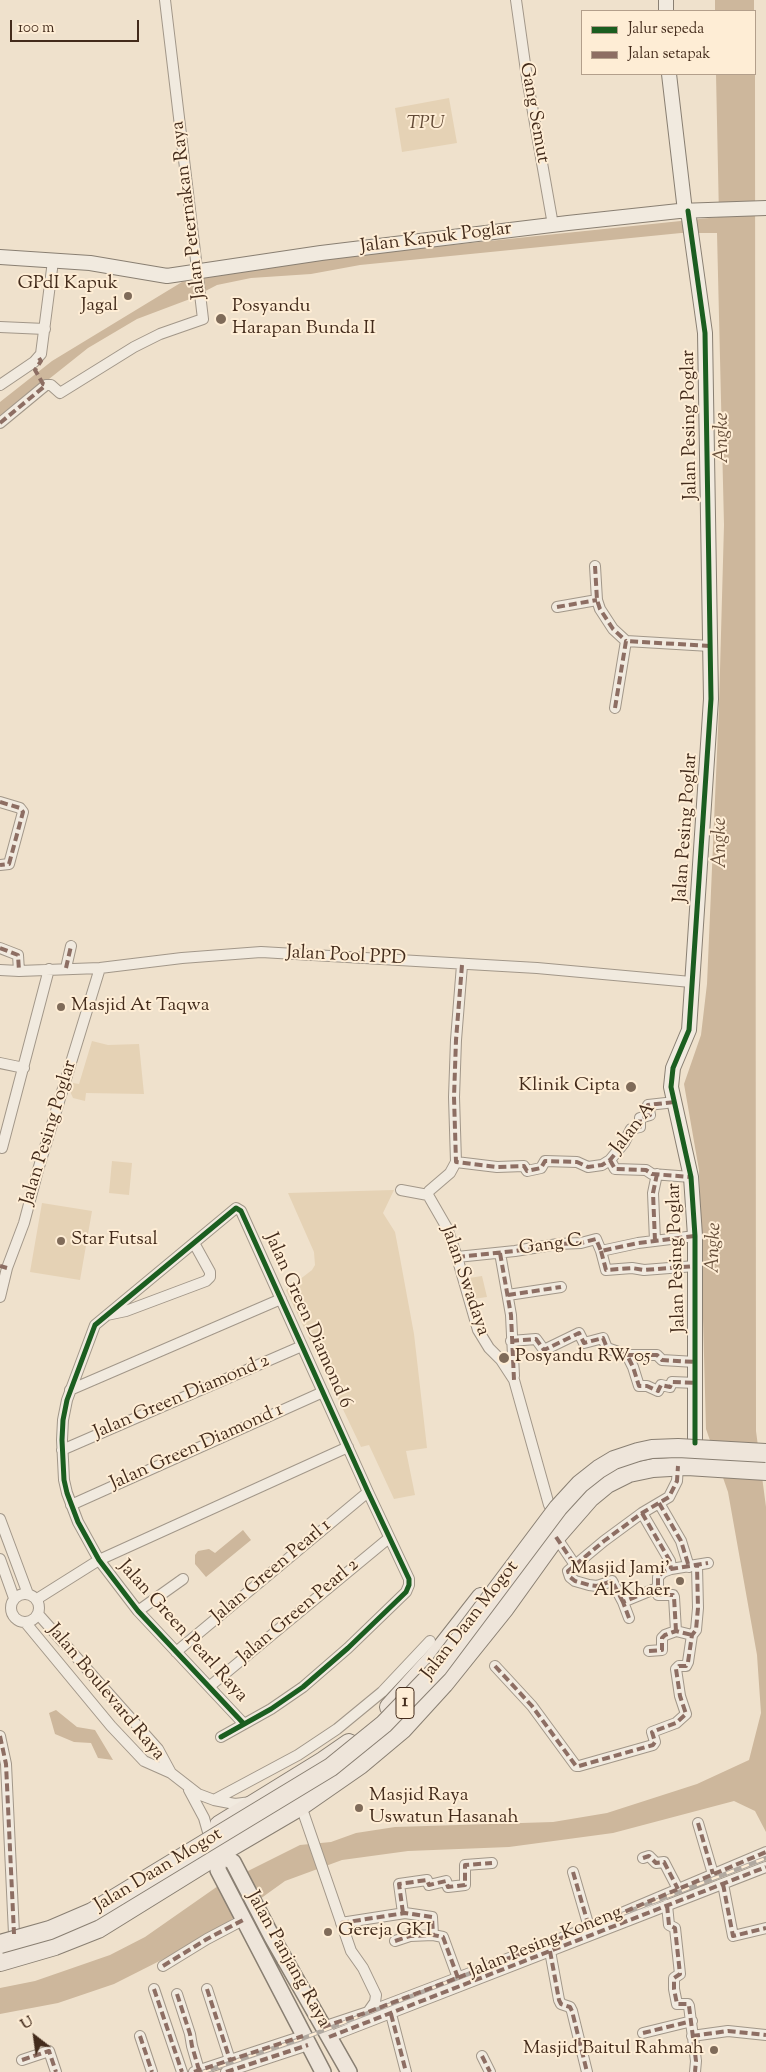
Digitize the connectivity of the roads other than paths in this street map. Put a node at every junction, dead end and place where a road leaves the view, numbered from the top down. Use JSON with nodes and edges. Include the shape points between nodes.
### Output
{"nodes":[{"id":1,"x":165,"y":0,"type":"edge"},
{"id":2,"x":516,"y":0,"type":"edge"},
{"id":3,"x":668,"y":75,"type":"edge"},
{"id":4,"x":766,"y":208,"type":"edge"},
{"id":5,"x":688,"y":213,"type":"junction"},
{"id":6,"x":554,"y":225,"type":"junction"},
{"id":7,"x":0,"y":257,"type":"edge"},
{"id":8,"x":53,"y":261,"type":"junction"},
{"id":9,"x":197,"y":275,"type":"junction"},
{"id":10,"x":0,"y":327,"type":"edge"},
{"id":11,"x":45,"y":329,"type":"junction"},
{"id":12,"x":0,"y":385,"type":"edge"},
{"id":13,"x":0,"y":423,"type":"edge"},
{"id":14,"x":595,"y":566,"type":"dead end"},
{"id":15,"x":598,"y":600,"type":"junction"},
{"id":16,"x":556,"y":607,"type":"dead end"},
{"id":17,"x":626,"y":641,"type":"junction"},
{"id":18,"x":710,"y":646,"type":"junction"},
{"id":19,"x":615,"y":708,"type":"dead end"},
{"id":20,"x":0,"y":802,"type":"edge"},
{"id":21,"x":0,"y":866,"type":"edge"},
{"id":22,"x":71,"y":946,"type":"dead end"},
{"id":23,"x":0,"y":948,"type":"edge"},
{"id":24,"x":462,"y":965,"type":"junction"},
{"id":25,"x":66,"y":968,"type":"junction"},
{"id":26,"x":100,"y":968,"type":"junction"},
{"id":27,"x":49,"y":969,"type":"junction"},
{"id":28,"x":0,"y":970,"type":"edge"},
{"id":29,"x":19,"y":971,"type":"junction"},
{"id":30,"x":691,"y":982,"type":"junction"},
{"id":31,"x":0,"y":1063,"type":"edge"},
{"id":32,"x":24,"y":1068,"type":"junction"},
{"id":33,"x":675,"y":1102,"type":"junction"},
{"id":34,"x":2,"y":1148,"type":"dead end"},
{"id":35,"x":610,"y":1160,"type":"junction"},
{"id":36,"x":456,"y":1162,"type":"junction"},
{"id":37,"x":657,"y":1174,"type":"junction"},
{"id":38,"x":691,"y":1177,"type":"junction"},
{"id":39,"x":401,"y":1190,"type":"dead end"},
{"id":40,"x":428,"y":1195,"type":"junction"},
{"id":41,"x":238,"y":1208,"type":"joint"},
{"id":42,"x":695,"y":1236,"type":"junction"},
{"id":43,"x":655,"y":1241,"type":"junction"},
{"id":44,"x":194,"y":1243,"type":"junction"},
{"id":45,"x":601,"y":1251,"type":"junction"},
{"id":46,"x":500,"y":1253,"type":"junction"},
{"id":47,"x":457,"y":1257,"type":"junction"},
{"id":48,"x":695,"y":1266,"type":"junction"},
{"id":49,"x":3,"y":1267,"type":"edge"},
{"id":50,"x":561,"y":1287,"type":"dead end"},
{"id":51,"x":508,"y":1295,"type":"junction"},
{"id":52,"x":0,"y":1297,"type":"edge"},
{"id":53,"x":281,"y":1299,"type":"junction"},
{"id":54,"x":106,"y":1315,"type":"junction"},
{"id":55,"x":511,"y":1341,"type":"junction"},
{"id":56,"x":302,"y":1346,"type":"junction"},
{"id":57,"x":627,"y":1355,"type":"junction"},
{"id":58,"x":696,"y":1362,"type":"junction"},
{"id":59,"x":514,"y":1380,"type":"junction"},
{"id":60,"x":696,"y":1383,"type":"junction"},
{"id":61,"x":70,"y":1390,"type":"junction"},
{"id":62,"x":323,"y":1392,"type":"junction"},
{"id":63,"x":698,"y":1443,"type":"junction"},
{"id":64,"x":766,"y":1446,"type":"edge"},
{"id":65,"x":348,"y":1447,"type":"junction"},
{"id":66,"x":62,"y":1450,"type":"junction"},
{"id":67,"x":766,"y":1453,"type":"edge"},
{"id":68,"x":766,"y":1460,"type":"edge"},
{"id":69,"x":678,"y":1466,"type":"junction"},
{"id":70,"x":766,"y":1470,"type":"edge"},
{"id":71,"x":368,"y":1492,"type":"junction"},
{"id":72,"x":659,"y":1503,"type":"junction"},
{"id":73,"x":71,"y":1504,"type":"junction"},
{"id":74,"x":549,"y":1506,"type":"junction"},
{"id":75,"x":642,"y":1513,"type":"junction"},
{"id":76,"x":0,"y":1519,"type":"edge"},
{"id":77,"x":556,"y":1537,"type":"junction"},
{"id":78,"x":389,"y":1538,"type":"junction"},
{"id":79,"x":0,"y":1559,"type":"edge"},
{"id":80,"x":99,"y":1560,"type":"junction"},
{"id":81,"x":575,"y":1565,"type":"junction"},
{"id":82,"x":698,"y":1565,"type":"junction"},
{"id":83,"x":671,"y":1569,"type":"junction"},
{"id":84,"x":183,"y":1579,"type":"dead end"},
{"id":85,"x":657,"y":1588,"type":"junction"},
{"id":86,"x":32,"y":1596,"type":"junction"},
{"id":87,"x":14,"y":1598,"type":"junction"},
{"id":88,"x":623,"y":1602,"type":"junction"},
{"id":89,"x":138,"y":1611,"type":"junction"},
{"id":90,"x":38,"y":1614,"type":"junction"},
{"id":91,"x":628,"y":1618,"type":"dead end"},
{"id":92,"x":25,"y":1622,"type":"junction"},
{"id":93,"x":676,"y":1631,"type":"junction"},
{"id":94,"x":692,"y":1635,"type":"junction"},
{"id":95,"x":429,"y":1649,"type":"junction"},
{"id":96,"x":649,"y":1651,"type":"dead end"},
{"id":97,"x":176,"y":1652,"type":"junction"},
{"id":98,"x":496,"y":1666,"type":"dead end"},
{"id":99,"x":210,"y":1686,"type":"junction"},
{"id":100,"x":375,"y":1722,"type":"junction"},
{"id":101,"x":244,"y":1724,"type":"junction"},
{"id":102,"x":359,"y":1735,"type":"junction"},
{"id":103,"x":0,"y":1736,"type":"edge"},
{"id":104,"x":221,"y":1737,"type":"dead end"},
{"id":105,"x":392,"y":1739,"type":"junction"},
{"id":106,"x":375,"y":1754,"type":"junction"},
{"id":107,"x":3,"y":1764,"type":"edge"},
{"id":108,"x":171,"y":1773,"type":"junction"},
{"id":109,"x":184,"y":1784,"type":"junction"},
{"id":110,"x":214,"y":1800,"type":"junction"},
{"id":111,"x":256,"y":1802,"type":"junction"},
{"id":112,"x":301,"y":1806,"type":"junction"},
{"id":113,"x":698,"y":1823,"type":"dead end"},
{"id":114,"x":208,"y":1832,"type":"junction"},
{"id":115,"x":237,"y":1844,"type":"junction"},
{"id":116,"x":766,"y":1852,"type":"edge"},
{"id":117,"x":643,"y":1858,"type":"dead end"},
{"id":118,"x":223,"y":1862,"type":"junction"},
{"id":119,"x":492,"y":1863,"type":"dead end"},
{"id":120,"x":766,"y":1867,"type":"edge"},
{"id":121,"x":573,"y":1872,"type":"dead end"},
{"id":122,"x":713,"y":1874,"type":"junction"},
{"id":123,"x":723,"y":1884,"type":"junction"},
{"id":124,"x":678,"y":1889,"type":"junction"},
{"id":125,"x":667,"y":1905,"type":"junction"},
{"id":126,"x":403,"y":1913,"type":"junction"},
{"id":127,"x":242,"y":1918,"type":"junction"},
{"id":128,"x":341,"y":1923,"type":"junction"},
{"id":129,"x":589,"y":1927,"type":"junction"},
{"id":130,"x":766,"y":1928,"type":"edge"},
{"id":131,"x":433,"y":1935,"type":"junction"},
{"id":132,"x":5,"y":1938,"type":"edge"},
{"id":133,"x":395,"y":1941,"type":"dead end"},
{"id":134,"x":0,"y":1951,"type":"edge"},
{"id":135,"x":550,"y":1951,"type":"junction"},
{"id":136,"x":0,"y":1962,"type":"edge"},
{"id":137,"x":163,"y":1966,"type":"dead end"},
{"id":138,"x":458,"y":1978,"type":"junction"},
{"id":139,"x":154,"y":1989,"type":"dead end"},
{"id":140,"x":207,"y":1989,"type":"dead end"},
{"id":141,"x":177,"y":1994,"type":"dead end"},
{"id":142,"x":368,"y":2012,"type":"junction"},
{"id":143,"x":390,"y":2014,"type":"junction"},
{"id":144,"x":692,"y":2021,"type":"junction"},
{"id":145,"x":326,"y":2032,"type":"junction"},
{"id":146,"x":643,"y":2033,"type":"dead end"},
{"id":147,"x":766,"y":2035,"type":"edge"},
{"id":148,"x":140,"y":2036,"type":"dead end"},
{"id":149,"x":692,"y":2036,"type":"junction"},
{"id":150,"x":306,"y":2041,"type":"junction"},
{"id":151,"x":482,"y":2056,"type":"dead end"},
{"id":152,"x":22,"y":2060,"type":"dead end"},
{"id":153,"x":230,"y":2060,"type":"junction"},
{"id":154,"x":197,"y":2071,"type":"edge"},
{"id":155,"x":56,"y":2072,"type":"edge"},
{"id":156,"x":152,"y":2072,"type":"edge"},
{"id":157,"x":182,"y":2072,"type":"edge"},
{"id":158,"x":226,"y":2072,"type":"edge"},
{"id":159,"x":323,"y":2072,"type":"edge"},
{"id":160,"x":349,"y":2072,"type":"edge"},
{"id":161,"x":406,"y":2072,"type":"edge"},
{"id":162,"x":490,"y":2072,"type":"edge"},
{"id":163,"x":587,"y":2072,"type":"edge"},
{"id":164,"x":695,"y":2072,"type":"edge"}],
"edges":[{"from":1,"to":9,"type":"street","name":"Jalan Peternakan Raya"},
{"from":2,"to":6,"type":"street","name":"Gang Semut"},
{"from":3,"to":5,"type":"street"},
{"from":4,"to":5,"type":"street"},
{"from":5,"to":6,"type":"street","name":"Jalan Kapuk Poglar"},
{"from":5,"to":18,"type":"street","name":"Jalan Pesing Poglar","via":[[705,333]]},
{"from":6,"to":9,"type":"street","name":"Jalan Kapuk Poglar","via":[[436,238]]},
{"from":7,"to":8,"type":"street","name":"Jalan Kapuk Poglar"},
{"from":8,"to":9,"type":"street","name":"Jalan Kapuk Poglar","via":[[90,263],[159,276]]},
{"from":8,"to":11,"type":"street"},
{"from":9,"to":13,"type":"street","name":"Jalan Peternakan Raya","via":[[203,319],[134,347],[60,393],[46,385]]},
{"from":10,"to":11,"type":"street"},
{"from":11,"to":12,"type":"street","via":[[39,358]]},
{"from":14,"to":15,"type":"street"},
{"from":15,"to":16,"type":"street"},
{"from":15,"to":17,"type":"street","via":[[613,629]]},
{"from":17,"to":18,"type":"street"},
{"from":17,"to":19,"type":"street"},
{"from":18,"to":30,"type":"street","name":"Jalan Pesing Poglar","via":[[711,699]]},
{"from":20,"to":21,"type":"street","via":[[23,810],[9,864]]},
{"from":22,"to":25,"type":"street"},
{"from":23,"to":29,"type":"street","via":[[18,955]]},
{"from":24,"to":26,"type":"street","name":"Jalan Pool PPD","via":[[261,952]]},
{"from":24,"to":30,"type":"street","name":"Jalan Pool PPD","via":[[537,968]]},
{"from":24,"to":36,"type":"street","via":[[454,1097]]},
{"from":25,"to":26,"type":"street","name":"Jalan Pool PPD"},
{"from":25,"to":27,"type":"street","name":"Jalan Pool PPD"},
{"from":26,"to":49,"type":"street","name":"Jalan Pesing Poglar","via":[[24,1223]]},
{"from":27,"to":29,"type":"street","name":"Jalan Pool PPD"},
{"from":27,"to":32,"type":"street"},
{"from":28,"to":29,"type":"street","name":"Jalan Pool PPD"},
{"from":30,"to":33,"type":"street","name":"Jalan Pesing Poglar","via":[[688,1030],[672,1068],[671,1086]]},
{"from":31,"to":32,"type":"street"},
{"from":32,"to":34,"type":"street"},
{"from":33,"to":35,"type":"street","name":"Jalan A","via":[[648,1105],[650,1115],[640,1118],[640,1127],[630,1129],[624,1143]]},
{"from":33,"to":38,"type":"street","name":"Jalan Pesing Poglar"},
{"from":35,"to":36,"type":"street","name":"Jalan A","via":[[588,1167],[577,1162],[544,1161],[541,1168],[527,1171],[524,1166],[497,1167]]},
{"from":35,"to":37,"type":"street","via":[[615,1169],[646,1170]]},
{"from":36,"to":40,"type":"street","via":[[450,1173],[429,1190]]},
{"from":37,"to":38,"type":"street"},
{"from":37,"to":43,"type":"street","via":[[653,1194]]},
{"from":38,"to":42,"type":"street","name":"Jalan Pesing Poglar"},
{"from":39,"to":40,"type":"street"},
{"from":40,"to":47,"type":"street","name":"Jalan Swadaya","via":[[444,1222]]},
{"from":41,"to":44,"type":"street","name":"Jalan Green Pearl Raya"},
{"from":41,"to":53,"type":"street","name":"Jalan Green Diamond 6"},
{"from":42,"to":43,"type":"street","name":"Gang C"},
{"from":42,"to":48,"type":"street","name":"Jalan Pesing Poglar"},
{"from":43,"to":45,"type":"street","name":"Gang C"},
{"from":44,"to":54,"type":"street","name":"Jalan Green Pearl Raya"},
{"from":44,"to":54,"type":"street","via":[[210,1272],[206,1281],[126,1311]]},
{"from":45,"to":46,"type":"street","name":"Gang C","via":[[596,1239]]},
{"from":45,"to":48,"type":"street","via":[[606,1270]]},
{"from":46,"to":47,"type":"street","name":"Gang C"},
{"from":46,"to":51,"type":"street"},
{"from":47,"to":59,"type":"street","name":"Jalan Swadaya","via":[[478,1330]]},
{"from":48,"to":58,"type":"street","name":"Jalan Pesing Poglar"},
{"from":49,"to":52,"type":"street","name":"Jalan Pesing Poglar"},
{"from":50,"to":51,"type":"street"},
{"from":51,"to":55,"type":"street"},
{"from":53,"to":56,"type":"street","name":"Jalan Green Diamond 6"},
{"from":53,"to":61,"type":"street"},
{"from":54,"to":61,"type":"street","name":"Jalan Green Pearl Raya","via":[[93,1330]]},
{"from":55,"to":57,"type":"street","via":[[536,1339],[544,1350],[579,1333],[584,1342],[603,1338],[607,1348]]},
{"from":55,"to":59,"type":"street"},
{"from":56,"to":62,"type":"street","name":"Jalan Green Diamond 6"},
{"from":56,"to":66,"type":"street","name":"Jalan Green Diamond 2"},
{"from":57,"to":58,"type":"street","via":[[656,1355],[662,1360]]},
{"from":57,"to":60,"type":"street","via":[[639,1386],[658,1391],[661,1385],[670,1387],[672,1382]]},
{"from":58,"to":60,"type":"street","name":"Jalan Pesing Poglar"},
{"from":59,"to":74,"type":"street","name":"Jalan Swadaya"},
{"from":60,"to":63,"type":"street","name":"Jalan Pesing Poglar"},
{"from":61,"to":66,"type":"street","name":"Jalan Green Pearl Raya","via":[[63,1420]]},
{"from":62,"to":65,"type":"street","name":"Jalan Green Diamond 6"},
{"from":62,"to":73,"type":"street","name":"Jalan Green Diamond 1"},
{"from":63,"to":64,"type":"highway","name":"Jalan Daan Mogot","number":"1"},
{"from":63,"to":74,"type":"highway","name":"Jalan Daan Mogot","number":"1","via":[[660,1443],[610,1456],[590,1466]]},
{"from":65,"to":71,"type":"street","name":"Jalan Green Diamond 6"},
{"from":65,"to":80,"type":"street"},
{"from":66,"to":73,"type":"street","name":"Jalan Green Pearl Raya","via":[[64,1480]]},
{"from":67,"to":132,"type":"highway","name":"Jalan Daan Mogot","number":"1","bridge":true,"via":[[678,1448],[652,1450],[614,1460],[599,1469],[558,1508],[438,1668],[384,1724],[331,1767],[92,1912],[50,1930]]},
{"from":68,"to":134,"type":"highway","name":"Jalan Daan Mogot","number":"1","via":[[679,1454],[636,1460],[614,1469],[574,1500],[444,1670],[386,1730],[333,1771],[121,1902],[80,1925]]},
{"from":69,"to":70,"type":"highway","name":"Jalan Daan Mogot","number":"1"},
{"from":69,"to":72,"type":"street","via":[[672,1494]]},
{"from":69,"to":77,"type":"highway","name":"Jalan Daan Mogot","number":"1","via":[[629,1473],[607,1484],[590,1498]]},
{"from":71,"to":78,"type":"street","name":"Jalan Green Diamond 6"},
{"from":71,"to":97,"type":"street","name":"Jalan Green Pearl 1"},
{"from":72,"to":75,"type":"street"},
{"from":72,"to":82,"type":"street"},
{"from":73,"to":80,"type":"street","name":"Jalan Green Pearl Raya"},
{"from":74,"to":95,"type":"highway","name":"Jalan Daan Mogot","number":"1"},
{"from":75,"to":81,"type":"street"},
{"from":75,"to":83,"type":"street"},
{"from":76,"to":86,"type":"street"},
{"from":77,"to":81,"type":"street"},
{"from":77,"to":105,"type":"highway","name":"Jalan Daan Mogot","number":"1","via":[[459,1667]]},
{"from":78,"to":99,"type":"street","name":"Jalan Green Pearl 2"},
{"from":78,"to":101,"type":"street","name":"Jalan Green Diamond 6","via":[[409,1579],[406,1592],[318,1674],[271,1709]]},
{"from":79,"to":87,"type":"street"},
{"from":80,"to":86,"type":"street"},
{"from":80,"to":89,"type":"street","name":"Jalan Green Pearl Raya"},
{"from":81,"to":88,"type":"street","via":[[568,1570],[575,1581],[597,1586],[612,1580]]},
{"from":82,"to":83,"type":"street"},
{"from":82,"to":94,"type":"street","via":[[698,1608],[696,1630]]},
{"from":83,"to":85,"type":"street","via":[[661,1573]]},
{"from":84,"to":89,"type":"street"},
{"from":85,"to":88,"type":"street"},
{"from":85,"to":93,"type":"street","via":[[658,1595],[674,1596]]},
{"from":86,"to":87,"type":"street","via":[[22,1594]]},
{"from":86,"to":90,"type":"street","via":[[40,1606]]},
{"from":87,"to":92,"type":"street","via":[[11,1612]]},
{"from":88,"to":91,"type":"street"},
{"from":89,"to":97,"type":"street","name":"Jalan Green Pearl Raya"},
{"from":90,"to":92,"type":"street"},
{"from":90,"to":108,"type":"street","name":"Jalan Boulevard Raya","via":[[158,1749]]},
{"from":92,"to":108,"type":"street","name":"Jalan Boulevard Raya","via":[[144,1761]]},
{"from":93,"to":94,"type":"street"},
{"from":93,"to":96,"type":"street","via":[[663,1636],[662,1650]]},
{"from":94,"to":98,"type":"street","via":[[688,1662],[676,1669],[684,1717],[652,1732],[653,1745],[579,1766],[574,1764],[532,1706]]},
{"from":95,"to":100,"type":"highway","name":"Jalan Daan Mogot","number":"1"},
{"from":95,"to":110,"type":"street","via":[[337,1729],[298,1755]]},
{"from":97,"to":99,"type":"street","name":"Jalan Green Pearl Raya"},
{"from":99,"to":101,"type":"street","name":"Jalan Green Pearl Raya"},
{"from":100,"to":102,"type":"highway","name":"Jalan Daan Mogot","number":"1"},
{"from":100,"to":105,"type":"highway","via":[[374,1730],[378,1736]]},
{"from":101,"to":104,"type":"street"},
{"from":102,"to":106,"type":"highway","via":[[372,1739]]},
{"from":102,"to":111,"type":"highway","name":"Jalan Daan Mogot","number":"1"},
{"from":103,"to":107,"type":"street"},
{"from":105,"to":106,"type":"highway","name":"Jalan Daan Mogot","number":"1"},
{"from":106,"to":112,"type":"highway","name":"Jalan Daan Mogot","number":"1"},
{"from":107,"to":132,"type":"street"},
{"from":108,"to":109,"type":"street","name":"Jalan Boulevard Raya"},
{"from":109,"to":110,"type":"street","name":"Jalan Boulevard Raya"},
{"from":109,"to":114,"type":"street","name":"Jalan Boulevard Raya","via":[[195,1799]]},
{"from":110,"to":111,"type":"street","name":"Jalan Boulevard Raya","via":[[235,1804]]},
{"from":111,"to":114,"type":"highway","name":"Jalan Daan Mogot","number":"1"},
{"from":112,"to":115,"type":"highway","name":"Jalan Daan Mogot","number":"1"},
{"from":112,"to":128,"type":"street"},
{"from":113,"to":122,"type":"street"},
{"from":114,"to":115,"type":"highway"},
{"from":114,"to":118,"type":"main road","name":"Jalan Panjang Raya"},
{"from":114,"to":132,"type":"highway","name":"Jalan Daan Mogot","number":"1","via":[[86,1910],[54,1924]]},
{"from":115,"to":118,"type":"highway","name":"Jalan Daan Mogot","number":"1"},
{"from":116,"to":122,"type":"street","name":"Jalan Pesing Koneng"},
{"from":117,"to":124,"type":"street","via":[[650,1856],[656,1863],[663,1862]]},
{"from":118,"to":127,"type":"main road","name":"Jalan Panjang Raya"},
{"from":118,"to":136,"type":"highway","name":"Jalan Daan Mogot","number":"1","via":[[98,1929]]},
{"from":118,"to":145,"type":"main road","name":"Jalan Panjang Raya","via":[[258,1908]]},
{"from":119,"to":126,"type":"street","via":[[465,1865],[465,1885],[448,1887],[446,1882],[430,1885],[427,1880],[399,1884]]},
{"from":120,"to":123,"type":"street"},
{"from":121,"to":129,"type":"street"},
{"from":122,"to":124,"type":"street","name":"Jalan Pesing Koneng"},
{"from":123,"to":125,"type":"street"},
{"from":123,"to":130,"type":"street","via":[[733,1936]]},
{"from":124,"to":129,"type":"street","name":"Jalan Pesing Koneng"},
{"from":125,"to":135,"type":"street"},
{"from":125,"to":144,"type":"street","via":[[669,1925],[675,1928],[680,1974],[673,1979],[676,2003],[689,2005]]},
{"from":126,"to":128,"type":"street"},
{"from":126,"to":131,"type":"street","via":[[432,1917]]},
{"from":127,"to":137,"type":"street"},
{"from":127,"to":150,"type":"main road","name":"Jalan Panjang Raya"},
{"from":128,"to":142,"type":"street","via":[[351,1951],[364,1968],[376,1995]]},
{"from":129,"to":138,"type":"street","name":"Jalan Pesing Koneng"},
{"from":131,"to":133,"type":"street","via":[[410,1936]]},
{"from":131,"to":138,"type":"street","via":[[443,1937]]},
{"from":135,"to":143,"type":"street"},
{"from":135,"to":163,"type":"street","via":[[559,2000],[572,2011]]},
{"from":138,"to":142,"type":"street","name":"Jalan Pesing Koneng"},
{"from":139,"to":157,"type":"street"},
{"from":140,"to":153,"type":"street"},
{"from":141,"to":154,"type":"street"},
{"from":142,"to":145,"type":"street","name":"Jalan Pesing Koneng"},
{"from":143,"to":145,"type":"street"},
{"from":143,"to":161,"type":"street"},
{"from":144,"to":146,"type":"street"},
{"from":144,"to":149,"type":"street"},
{"from":145,"to":150,"type":"main road"},
{"from":145,"to":160,"type":"main road","name":"Jalan Panjang Raya"},
{"from":147,"to":149,"type":"street","via":[[728,2031]]},
{"from":148,"to":156,"type":"street"},
{"from":149,"to":164,"type":"street"},
{"from":150,"to":153,"type":"street"},
{"from":150,"to":158,"type":"street"},
{"from":150,"to":159,"type":"main road","name":"Jalan Panjang Raya"},
{"from":151,"to":162,"type":"street"},
{"from":152,"to":155,"type":"street","via":[[49,2051]]},
{"from":153,"to":154,"type":"street"}]}
